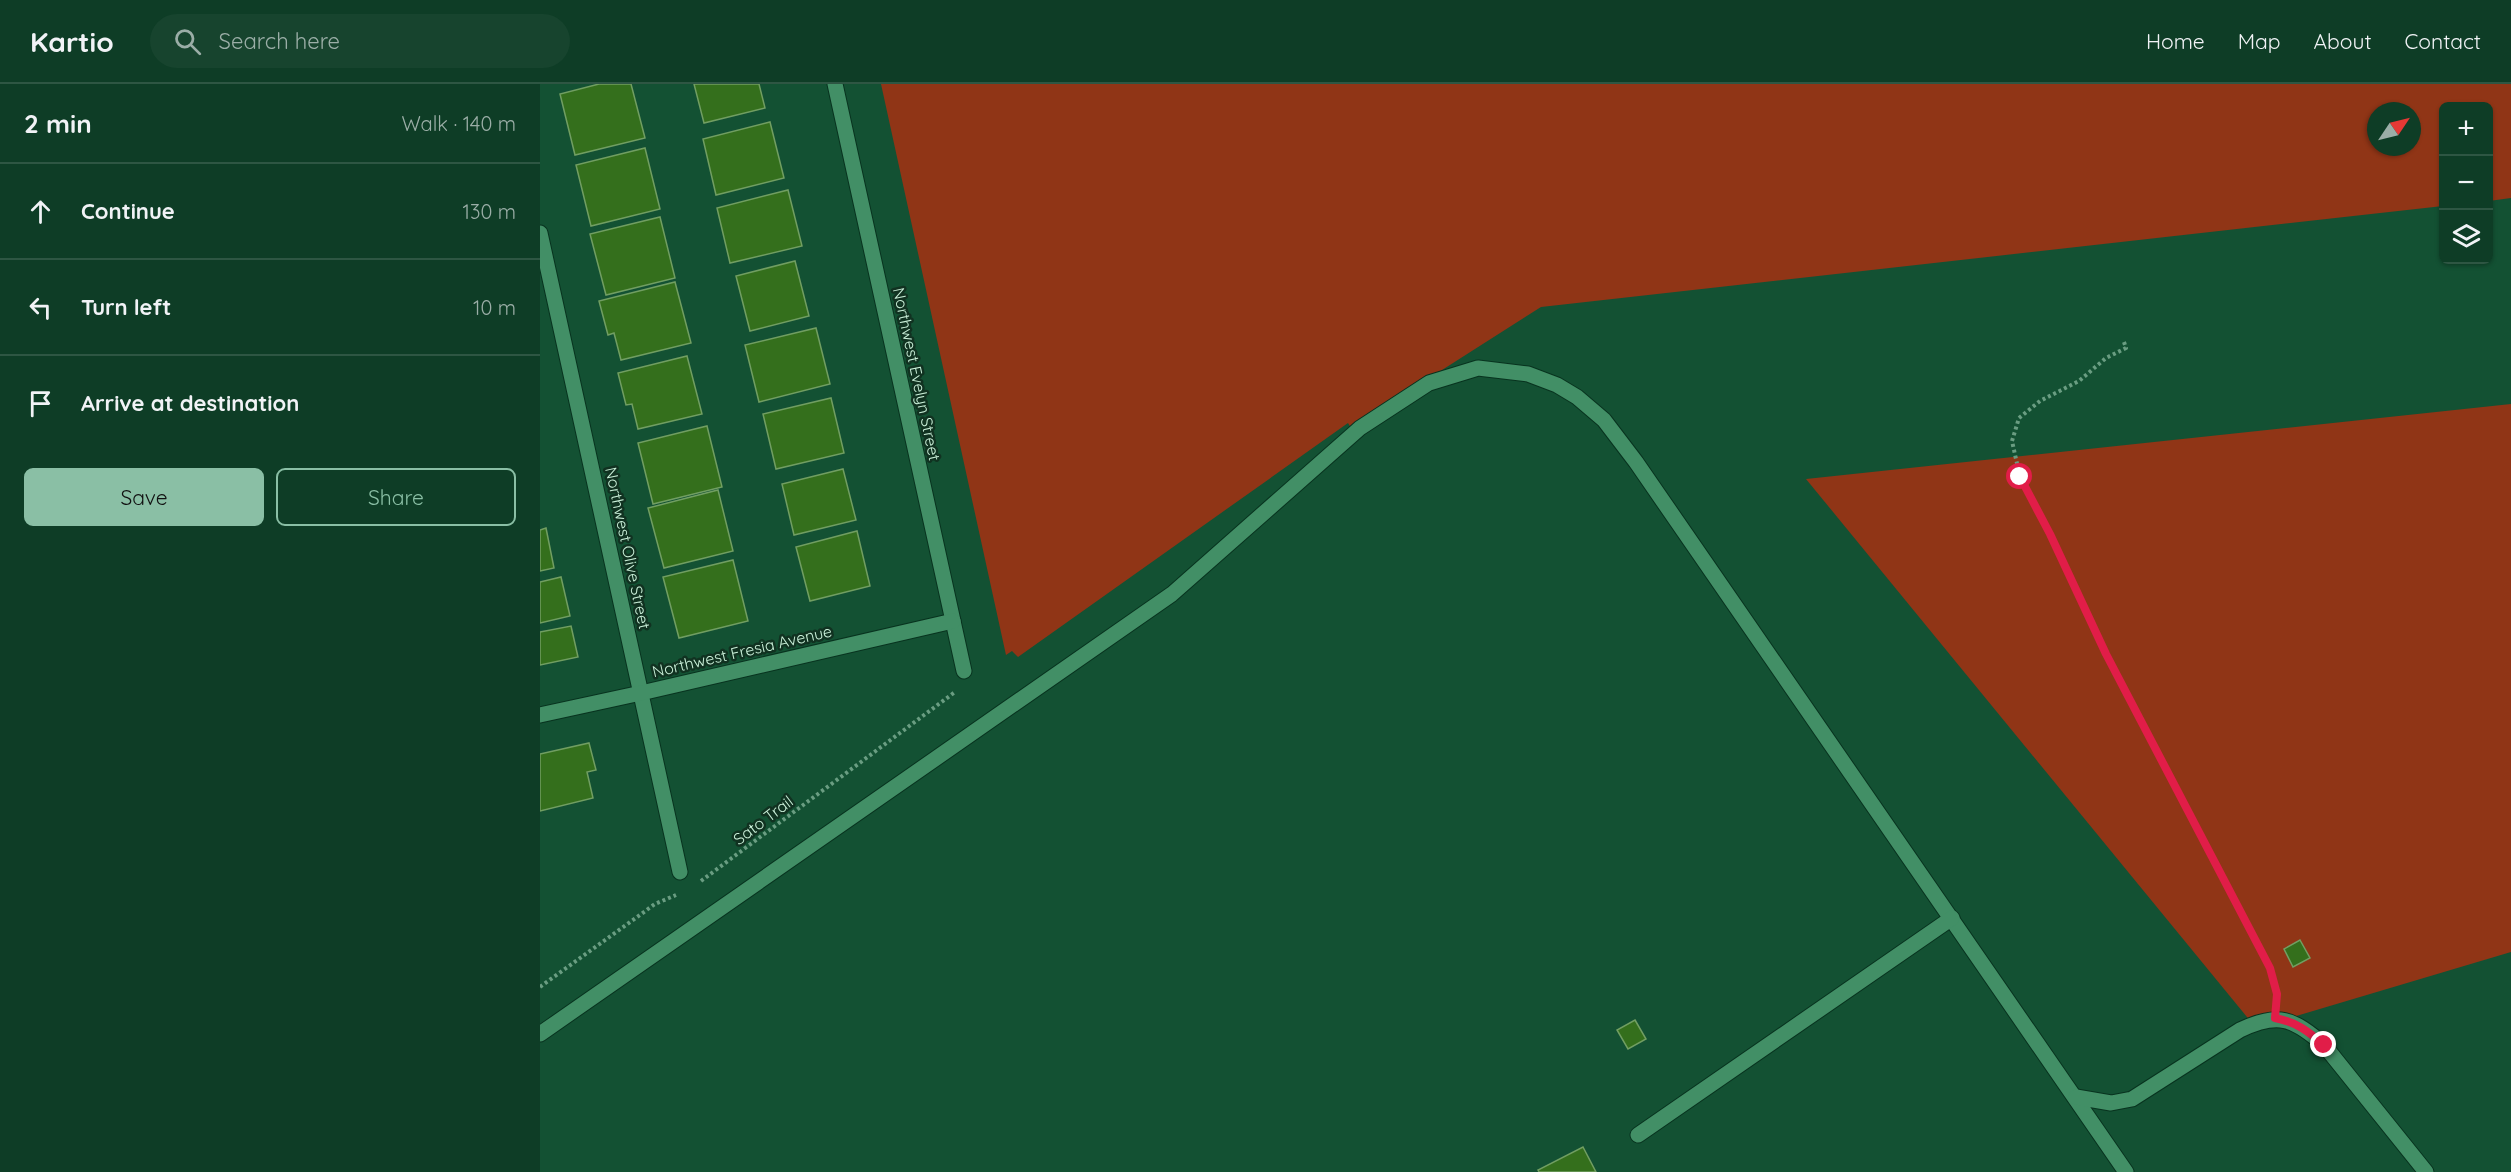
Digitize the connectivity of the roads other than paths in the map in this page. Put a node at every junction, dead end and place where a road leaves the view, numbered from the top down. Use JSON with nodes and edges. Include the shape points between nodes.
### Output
{"nodes":[{"id":1,"x":834,"y":84,"type":"edge"},
{"id":2,"x":540,"y":233,"type":"edge"},
{"id":3,"x":952,"y":621,"type":"junction"},
{"id":4,"x":964,"y":671,"type":"dead end"},
{"id":5,"x":641,"y":693,"type":"junction"},
{"id":6,"x":540,"y":715,"type":"edge"},
{"id":7,"x":680,"y":872,"type":"dead end"},
{"id":8,"x":1952,"y":918,"type":"junction"},
{"id":9,"x":540,"y":1034,"type":"edge"},
{"id":10,"x":2076,"y":1097,"type":"junction"},
{"id":11,"x":1638,"y":1135,"type":"dead end"},
{"id":12,"x":2127,"y":1172,"type":"edge"},
{"id":13,"x":2426,"y":1172,"type":"edge"}],
"edges":[{"from":1,"to":3,"type":"street","name":"Northwest Evelyn Street"},
{"from":2,"to":5,"type":"street","name":"Northwest Olive Street"},
{"from":3,"to":4,"type":"street","name":"Northwest Evelyn Street"},
{"from":3,"to":5,"type":"street","name":"Northwest Fresia Avenue"},
{"from":5,"to":6,"type":"street","name":"Northwest Fresia Avenue"},
{"from":5,"to":7,"type":"street","name":"Northwest Olive Street"},
{"from":8,"to":9,"type":"street","via":[[1604,420],[1557,385],[1527,374],[1478,368],[1429,383],[1360,428],[1172,594]]},
{"from":8,"to":10,"type":"street"},
{"from":8,"to":11,"type":"street"},
{"from":10,"to":12,"type":"street"},
{"from":10,"to":13,"type":"street","via":[[2111,1103],[2132,1099],[2240,1030],[2275,1018],[2290,1021],[2324,1045]]}]}
